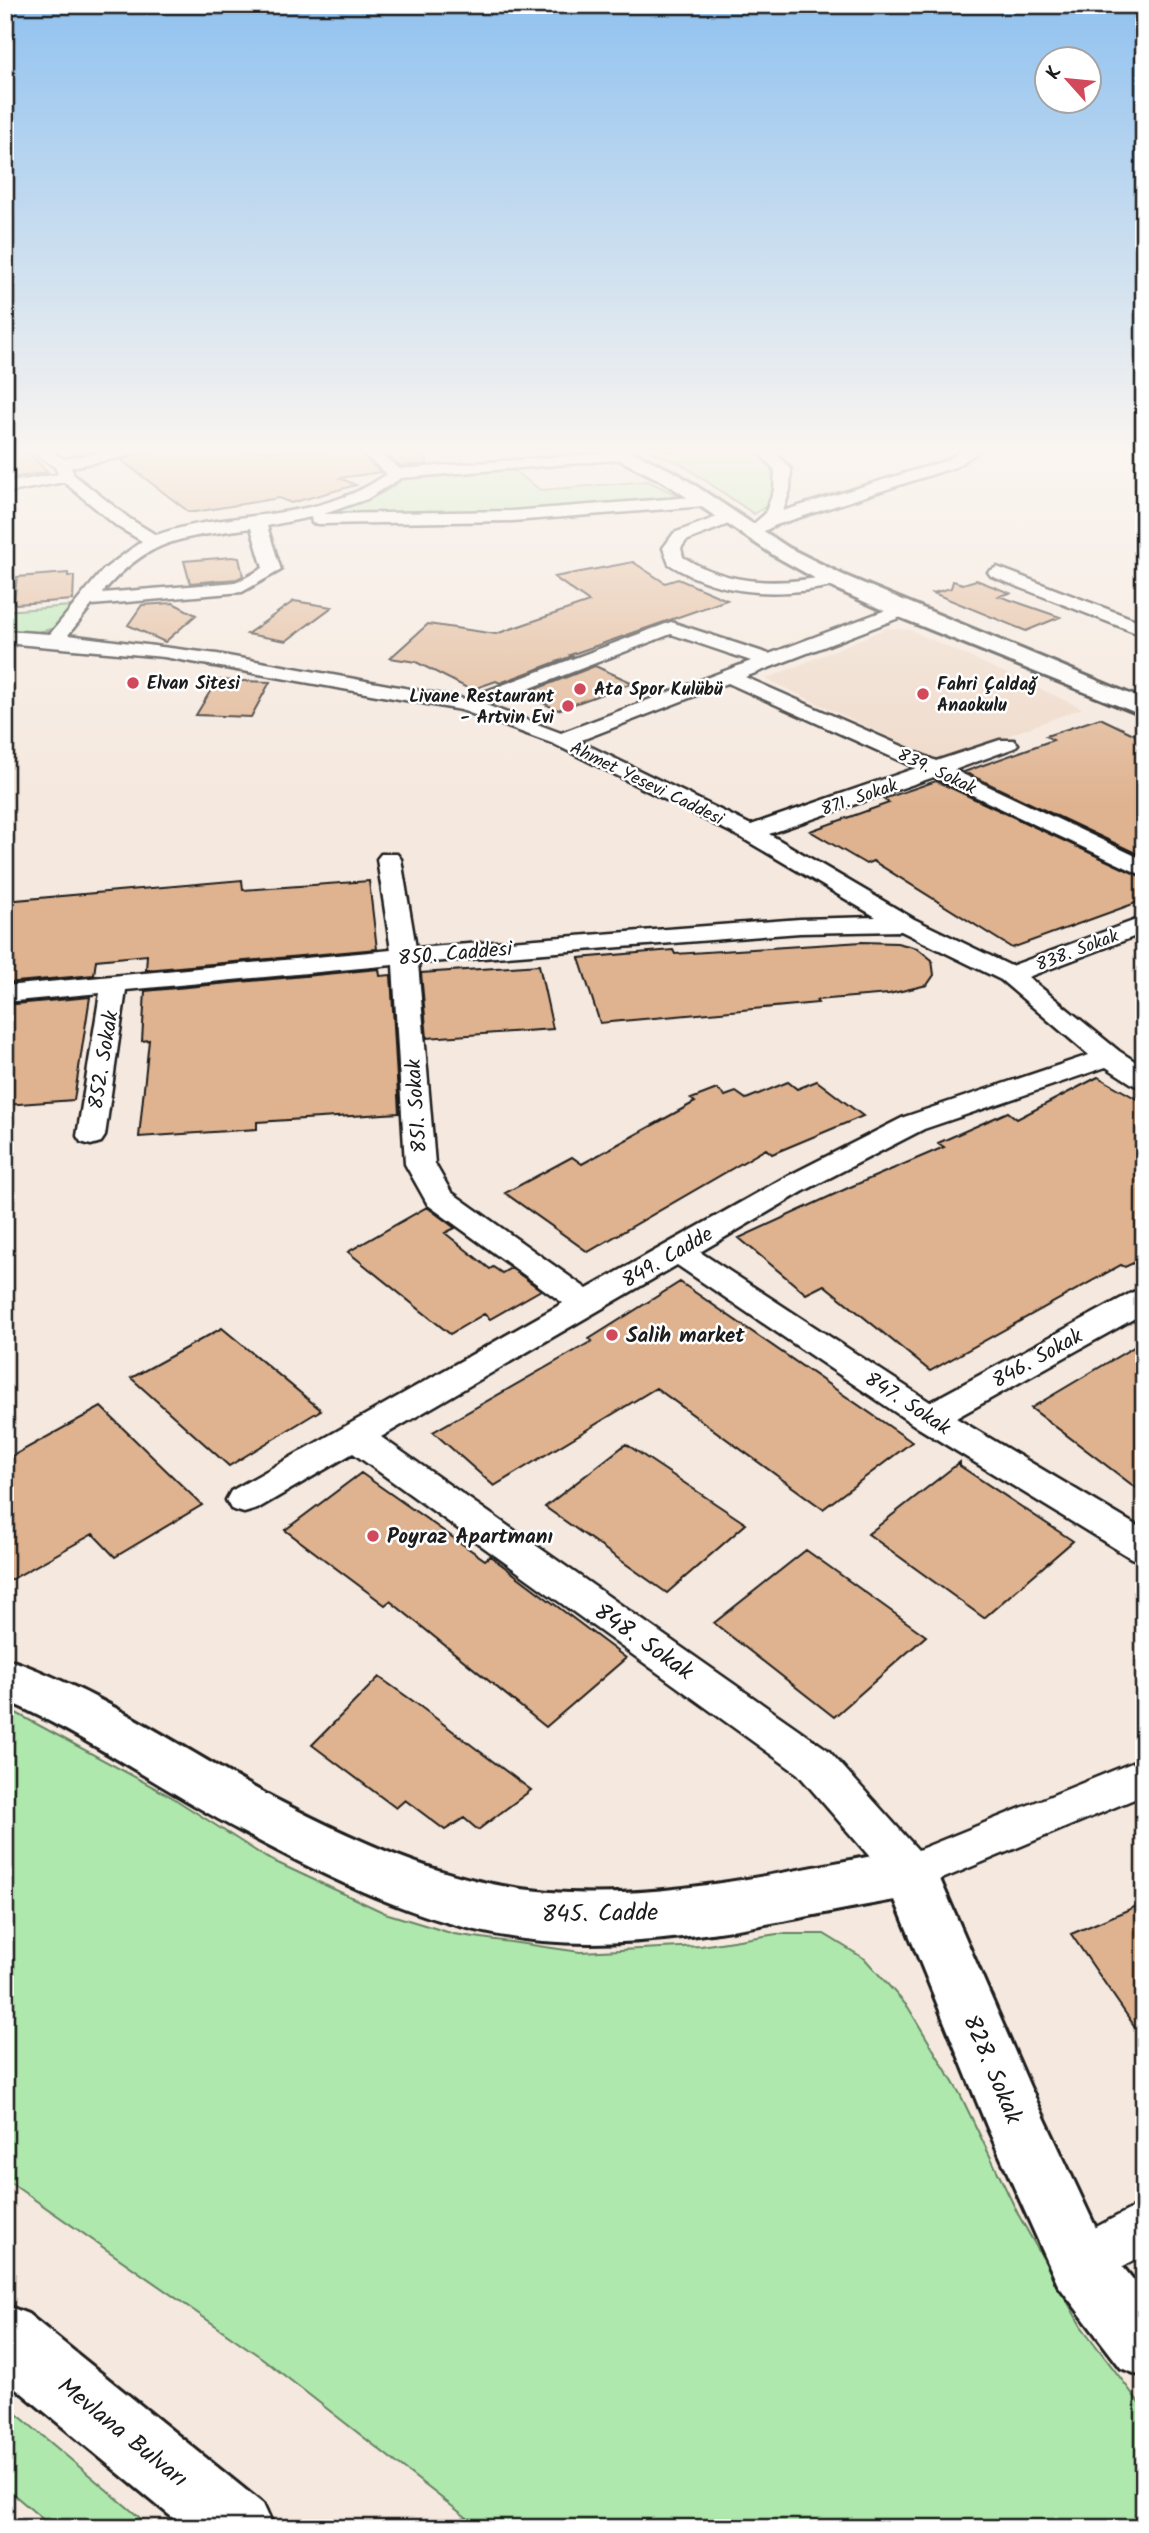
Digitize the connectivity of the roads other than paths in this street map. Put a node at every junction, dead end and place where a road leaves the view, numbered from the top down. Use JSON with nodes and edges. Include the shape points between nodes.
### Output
{"nodes":[{"id":1,"x":115,"y":569,"type":"edge"},
{"id":2,"x":272,"y":569,"type":"edge"},
{"id":3,"x":688,"y":569,"type":"edge"},
{"id":4,"x":820,"y":569,"type":"edge"},
{"id":5,"x":997,"y":572,"type":"dead end"},
{"id":6,"x":835,"y":580,"type":"junction"},
{"id":7,"x":89,"y":600,"type":"junction"},
{"id":8,"x":902,"y":610,"type":"junction"},
{"id":9,"x":1144,"y":629,"type":"edge"},
{"id":10,"x":5,"y":637,"type":"edge"},
{"id":11,"x":56,"y":638,"type":"junction"},
{"id":12,"x":768,"y":660,"type":"junction"},
{"id":13,"x":730,"y":677,"type":"junction"},
{"id":14,"x":467,"y":705,"type":"junction"},
{"id":15,"x":1144,"y":709,"type":"edge"},
{"id":16,"x":561,"y":740,"type":"junction"},
{"id":17,"x":1007,"y":744,"type":"dead end"},
{"id":18,"x":937,"y":770,"type":"junction"},
{"id":19,"x":750,"y":833,"type":"junction"},
{"id":20,"x":388,"y":859,"type":"dead end"},
{"id":21,"x":1144,"y":869,"type":"edge"},
{"id":22,"x":905,"y":924,"type":"junction"},
{"id":23,"x":1144,"y":924,"type":"edge"},
{"id":24,"x":405,"y":956,"type":"junction"},
{"id":25,"x":1010,"y":975,"type":"junction"},
{"id":26,"x":114,"y":984,"type":"junction"},
{"id":27,"x":5,"y":994,"type":"edge"},
{"id":28,"x":1110,"y":1057,"type":"junction"},
{"id":29,"x":1144,"y":1079,"type":"edge"},
{"id":30,"x":91,"y":1136,"type":"dead end"},
{"id":31,"x":677,"y":1251,"type":"junction"},
{"id":32,"x":1144,"y":1299,"type":"edge"},
{"id":33,"x":585,"y":1303,"type":"junction"},
{"id":34,"x":929,"y":1418,"type":"junction"},
{"id":35,"x":354,"y":1436,"type":"junction"},
{"id":36,"x":244,"y":1500,"type":"dead end"},
{"id":37,"x":1144,"y":1548,"type":"edge"},
{"id":38,"x":5,"y":1678,"type":"edge"},
{"id":39,"x":1144,"y":1776,"type":"edge"},
{"id":40,"x":911,"y":1872,"type":"junction"},
{"id":41,"x":1144,"y":2227,"type":"edge"},
{"id":42,"x":1080,"y":2263,"type":"junction"},
{"id":43,"x":5,"y":2337,"type":"edge"},
{"id":44,"x":1144,"y":2345,"type":"edge"},
{"id":45,"x":239,"y":2528,"type":"edge"}],
"edges":[{"from":1,"to":7,"type":"street"},
{"from":2,"to":7,"type":"street","via":[[242,587]]},
{"from":3,"to":6,"type":"street","via":[[722,582],[776,589]]},
{"from":4,"to":6,"type":"main road"},
{"from":5,"to":9,"type":"street"},
{"from":6,"to":8,"type":"main road"},
{"from":7,"to":11,"type":"street"},
{"from":8,"to":12,"type":"street"},
{"from":8,"to":15,"type":"main road"},
{"from":10,"to":11,"type":"street","name":"Ahmet Yesevi Caddesi"},
{"from":11,"to":14,"type":"street","name":"Ahmet Yesevi Caddesi","via":[[171,652]]},
{"from":12,"to":13,"type":"street"},
{"from":12,"to":14,"type":"street","via":[[671,628]]},
{"from":13,"to":16,"type":"street"},
{"from":13,"to":18,"type":"street","name":"839. Sokak"},
{"from":14,"to":16,"type":"street","name":"Ahmet Yesevi Caddesi"},
{"from":16,"to":19,"type":"street","name":"Ahmet Yesevi Caddesi"},
{"from":17,"to":18,"type":"street","name":"871. Sokak"},
{"from":18,"to":19,"type":"street","name":"871. Sokak"},
{"from":18,"to":21,"type":"street","name":"839. Sokak"},
{"from":19,"to":22,"type":"street","name":"Ahmet Yesevi Caddesi"},
{"from":20,"to":24,"type":"street","name":"851. Sokak"},
{"from":22,"to":24,"type":"street","name":"850. Caddesi","via":[[800,926]]},
{"from":22,"to":25,"type":"street","name":"Ahmet Yesevi Caddesi"},
{"from":23,"to":25,"type":"street","name":"838. Sokak"},
{"from":24,"to":26,"type":"street","name":"850. Caddesi"},
{"from":24,"to":33,"type":"street","name":"851. Sokak","via":[[420,1164],[439,1198]]},
{"from":25,"to":28,"type":"street","name":"Ahmet Yesevi Caddesi"},
{"from":26,"to":27,"type":"street","name":"850. Caddesi"},
{"from":26,"to":30,"type":"street","name":"852. Sokak"},
{"from":28,"to":29,"type":"street","name":"Ahmet Yesevi Caddesi"},
{"from":28,"to":31,"type":"street","name":"849. Cadde","via":[[914,1123]]},
{"from":31,"to":33,"type":"street","name":"849. Cadde"},
{"from":31,"to":34,"type":"street","name":"847. Sokak"},
{"from":32,"to":34,"type":"street","name":"846. Sokak"},
{"from":33,"to":35,"type":"street","name":"849. Cadde"},
{"from":34,"to":37,"type":"street","name":"847. Sokak"},
{"from":35,"to":36,"type":"street","name":"849. Cadde"},
{"from":35,"to":40,"type":"street","name":"848. Sokak","via":[[813,1762]]},
{"from":38,"to":40,"type":"main road","name":"845. Cadde","via":[[79,1711],[334,1855],[420,1889],[514,1913],[590,1918],[673,1912]]},
{"from":39,"to":40,"type":"street","name":"845. Cadde"},
{"from":40,"to":42,"type":"main road","name":"828. Sokak","via":[[1009,2108]]},
{"from":41,"to":42,"type":"street"},
{"from":42,"to":44,"type":"main road","name":"828. Sokak"},
{"from":43,"to":45,"type":"main road","name":"Mevlana Bulvarı"}]}
